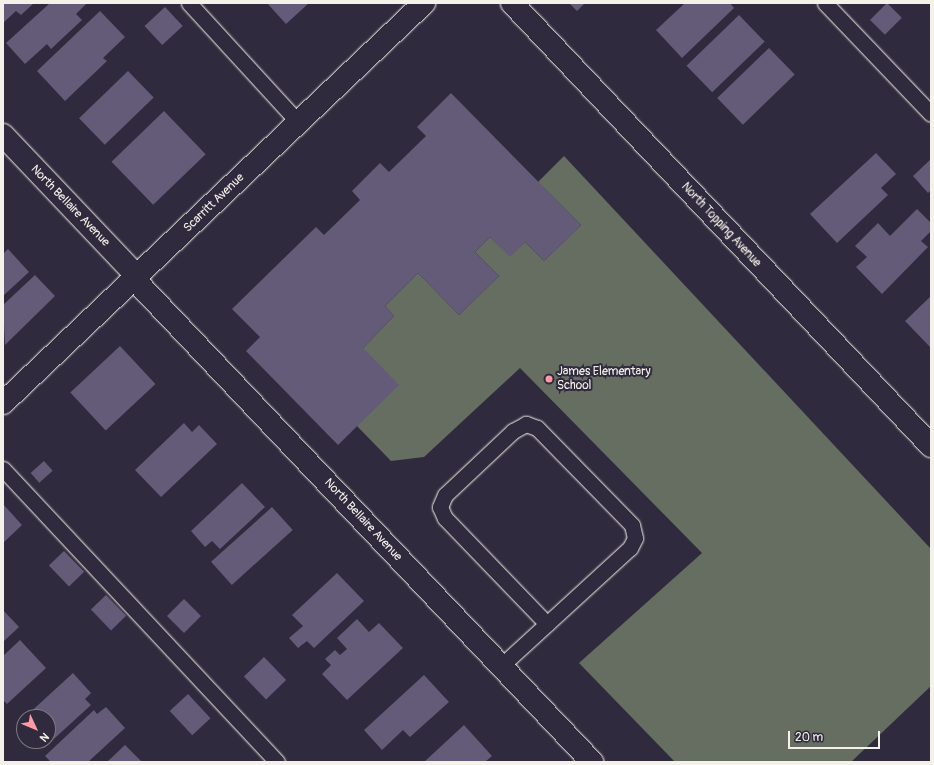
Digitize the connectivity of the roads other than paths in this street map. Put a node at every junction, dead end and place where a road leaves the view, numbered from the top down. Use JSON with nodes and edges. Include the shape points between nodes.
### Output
{"nodes":[{"id":1,"x":189,"y":3,"type":"edge"},
{"id":2,"x":424,"y":3,"type":"edge"},
{"id":3,"x":512,"y":3,"type":"edge"},
{"id":4,"x":826,"y":3,"type":"edge"},
{"id":5,"x":931,"y":114,"type":"edge"},
{"id":6,"x":298,"y":122,"type":"junction"},
{"id":7,"x":3,"y":135,"type":"edge"},
{"id":8,"x":135,"y":277,"type":"junction"},
{"id":9,"x":3,"y":403,"type":"edge"},
{"id":10,"x":931,"y":446,"type":"edge"},
{"id":11,"x":3,"y":469,"type":"edge"},
{"id":12,"x":547,"y":624,"type":"junction"},
{"id":13,"x":501,"y":666,"type":"junction"},
{"id":14,"x":277,"y":762,"type":"edge"},
{"id":15,"x":592,"y":762,"type":"edge"}],
"edges":[{"from":1,"to":6,"type":"lane"},
{"from":2,"to":6,"type":"street","name":"Scarritt Avenue"},
{"from":3,"to":10,"type":"street","name":"North Topping Avenue"},
{"from":4,"to":5,"type":"lane"},
{"from":6,"to":8,"type":"street","name":"Scarritt Avenue"},
{"from":7,"to":8,"type":"street","name":"North Bellaire Avenue"},
{"from":8,"to":9,"type":"street","name":"Scarritt Avenue"},
{"from":8,"to":13,"type":"street","name":"North Bellaire Avenue"},
{"from":11,"to":14,"type":"lane"},
{"from":12,"to":12,"type":"lane","via":[[630,548],[635,538],[632,525],[537,428],[526,424],[513,431],[445,495],[440,507],[445,518]]},
{"from":12,"to":13,"type":"lane"},
{"from":13,"to":15,"type":"street","name":"North Bellaire Avenue"}]}
